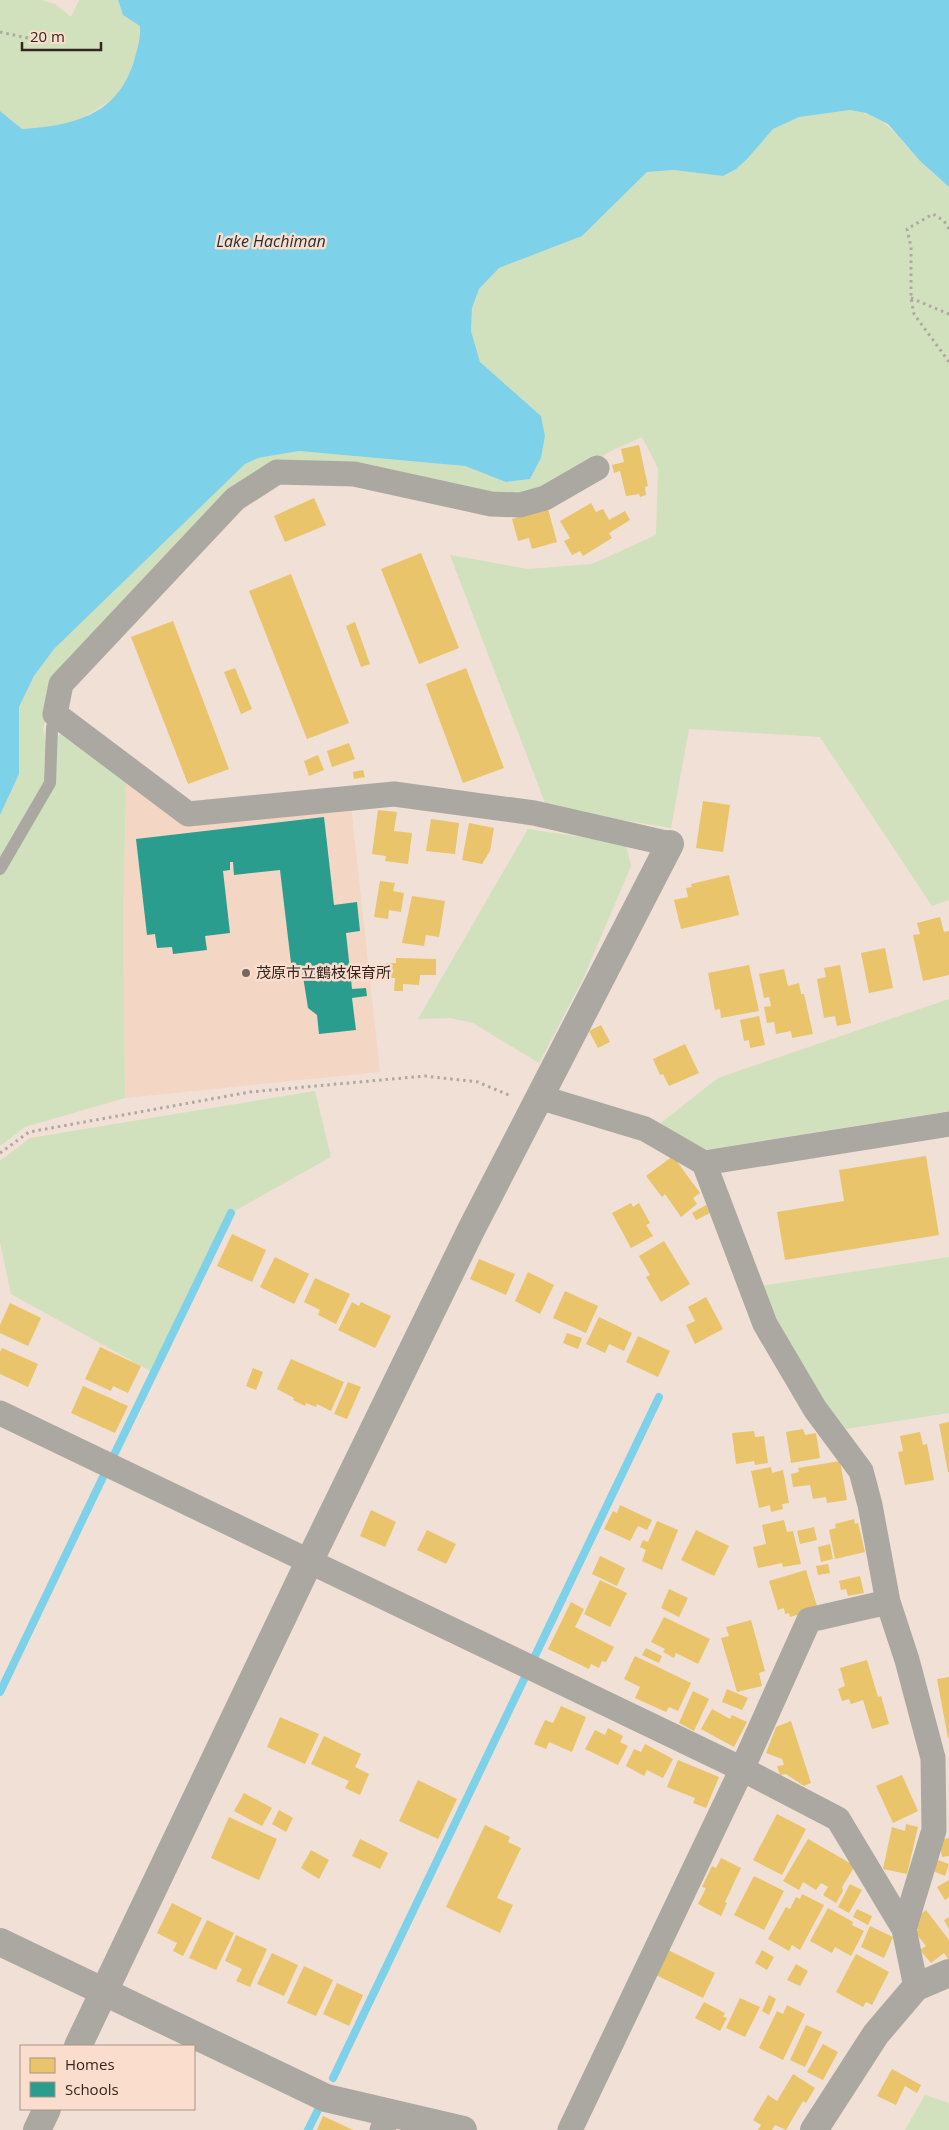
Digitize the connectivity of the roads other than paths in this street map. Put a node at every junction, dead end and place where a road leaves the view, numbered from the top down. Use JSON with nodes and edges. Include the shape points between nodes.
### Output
{"nodes":[{"id":1,"x":597,"y":468,"type":"dead end"},
{"id":2,"x":55,"y":714,"type":"junction"},
{"id":3,"x":670,"y":844,"type":"joint"},
{"id":4,"x":0,"y":869,"type":"edge"},
{"id":5,"x":537,"y":1102,"type":"junction"},
{"id":6,"x":949,"y":1124,"type":"edge"},
{"id":7,"x":704,"y":1163,"type":"junction"},
{"id":8,"x":0,"y":1413,"type":"edge"},
{"id":9,"x":310,"y":1562,"type":"junction"},
{"id":10,"x":888,"y":1602,"type":"junction"},
{"id":11,"x":941,"y":1756,"type":"edge"},
{"id":12,"x":742,"y":1769,"type":"junction"},
{"id":13,"x":904,"y":1929,"type":"junction"},
{"id":14,"x":0,"y":1942,"type":"edge"},
{"id":15,"x":949,"y":1973,"type":"edge"},
{"id":16,"x":916,"y":1987,"type":"junction"},
{"id":17,"x":105,"y":1992,"type":"junction"},
{"id":18,"x":78,"y":2045,"type":"edge"},
{"id":19,"x":47,"y":2110,"type":"edge"},
{"id":20,"x":386,"y":2122,"type":"edge"},
{"id":21,"x":37,"y":2130,"type":"edge"},
{"id":22,"x":463,"y":2130,"type":"edge"},
{"id":23,"x":570,"y":2130,"type":"edge"},
{"id":24,"x":814,"y":2130,"type":"edge"}],
"edges":[{"from":1,"to":2,"type":"street","via":[[545,498],[520,506],[491,504],[354,474],[277,472],[235,499],[61,684]]},
{"from":2,"to":3,"type":"street","via":[[188,814],[394,794],[534,813]]},
{"from":2,"to":4,"type":"lane","via":[[50,783]]},
{"from":3,"to":5,"type":"street"},
{"from":5,"to":7,"type":"street","via":[[645,1129]]},
{"from":5,"to":9,"type":"street","via":[[471,1230]]},
{"from":6,"to":7,"type":"street"},
{"from":7,"to":10,"type":"street","via":[[765,1324],[815,1409],[861,1471]]},
{"from":8,"to":9,"type":"street"},
{"from":9,"to":12,"type":"street"},
{"from":9,"to":17,"type":"street"},
{"from":10,"to":11,"type":"street"},
{"from":10,"to":12,"type":"street","via":[[810,1620]]},
{"from":11,"to":13,"type":"street","via":[[934,1830]]},
{"from":12,"to":13,"type":"street","via":[[838,1819]]},
{"from":12,"to":23,"type":"street"},
{"from":13,"to":16,"type":"street"},
{"from":14,"to":17,"type":"street"},
{"from":15,"to":16,"type":"street"},
{"from":16,"to":24,"type":"street","via":[[876,2034]]},
{"from":17,"to":18,"type":"street"},
{"from":17,"to":20,"type":"street","via":[[326,2098]]},
{"from":19,"to":21,"type":"street"},
{"from":20,"to":22,"type":"street"}]}
